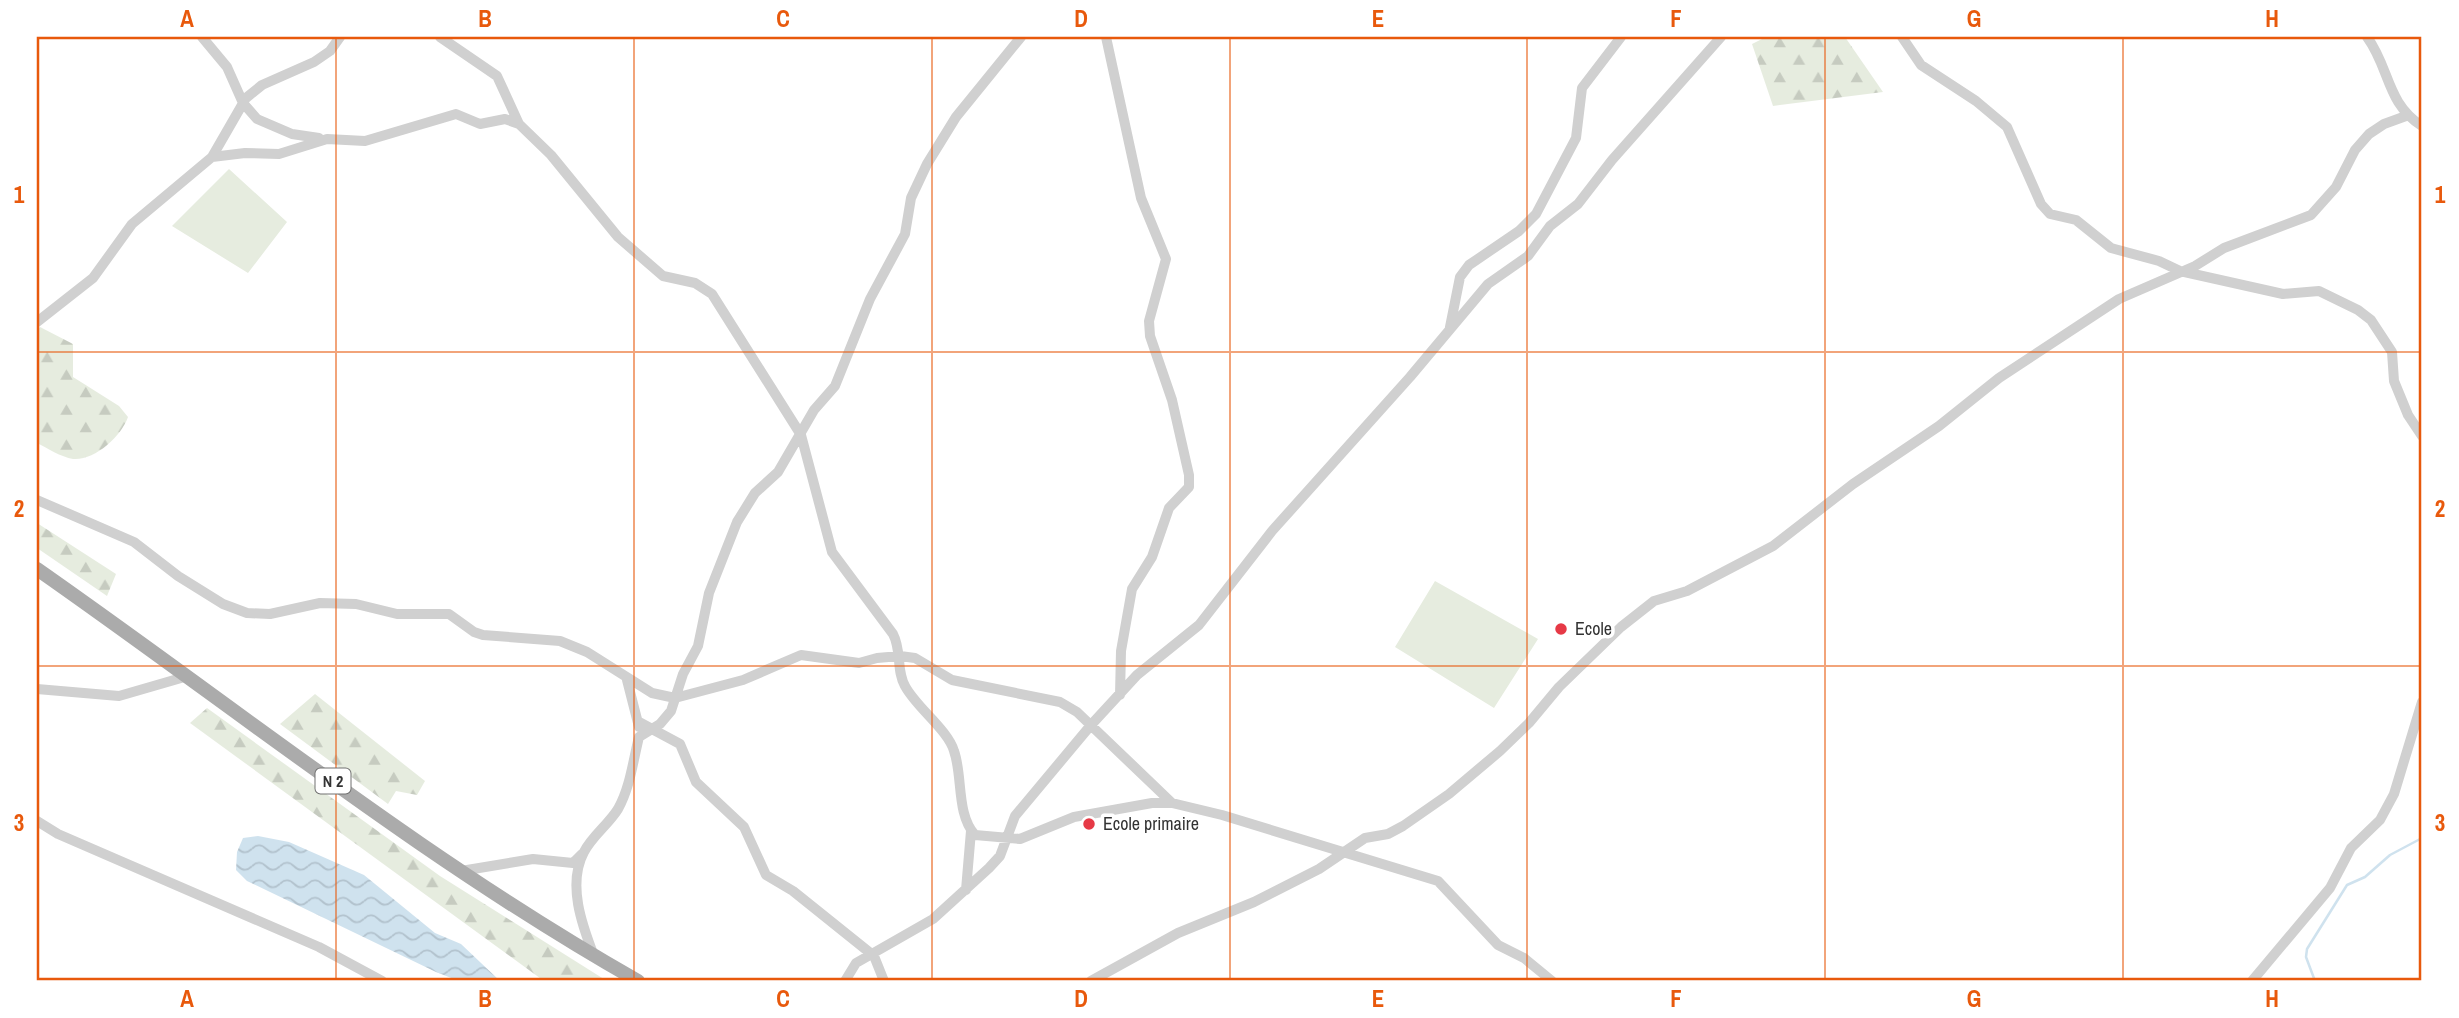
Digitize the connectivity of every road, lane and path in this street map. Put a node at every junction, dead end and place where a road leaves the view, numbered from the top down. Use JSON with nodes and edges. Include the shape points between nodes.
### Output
{"nodes":[{"id":1,"x":202,"y":37,"type":"edge"},
{"id":2,"x":340,"y":37,"type":"edge"},
{"id":3,"x":440,"y":37,"type":"edge"},
{"id":4,"x":1021,"y":37,"type":"edge"},
{"id":5,"x":1106,"y":37,"type":"edge"},
{"id":6,"x":1621,"y":37,"type":"edge"},
{"id":7,"x":1721,"y":37,"type":"edge"},
{"id":8,"x":1902,"y":37,"type":"edge"},
{"id":9,"x":2367,"y":37,"type":"edge"},
{"id":10,"x":243,"y":103,"type":"junction"},
{"id":11,"x":2406,"y":116,"type":"junction"},
{"id":12,"x":519,"y":124,"type":"junction"},
{"id":13,"x":2422,"y":126,"type":"edge"},
{"id":14,"x":327,"y":139,"type":"junction"},
{"id":15,"x":212,"y":157,"type":"junction"},
{"id":16,"x":2180,"y":271,"type":"junction"},
{"id":17,"x":37,"y":322,"type":"edge"},
{"id":18,"x":1449,"y":330,"type":"junction"},
{"id":19,"x":801,"y":435,"type":"junction"},
{"id":20,"x":2422,"y":436,"type":"edge"},
{"id":21,"x":37,"y":500,"type":"edge"},
{"id":22,"x":37,"y":569,"type":"edge"},
{"id":23,"x":900,"y":656,"type":"junction"},
{"id":24,"x":188,"y":676,"type":"junction"},
{"id":25,"x":627,"y":680,"type":"junction"},
{"id":26,"x":37,"y":689,"type":"edge"},
{"id":27,"x":1120,"y":695,"type":"junction"},
{"id":28,"x":675,"y":698,"type":"junction"},
{"id":29,"x":2422,"y":702,"type":"edge"},
{"id":30,"x":639,"y":722,"type":"junction"},
{"id":31,"x":1091,"y":725,"type":"junction"},
{"id":32,"x":653,"y":727,"type":"junction"},
{"id":33,"x":639,"y":737,"type":"junction"},
{"id":34,"x":1172,"y":803,"type":"junction"},
{"id":35,"x":37,"y":821,"type":"edge"},
{"id":36,"x":971,"y":831,"type":"junction"},
{"id":37,"x":1005,"y":840,"type":"junction"},
{"id":38,"x":1346,"y":851,"type":"junction"},
{"id":39,"x":584,"y":852,"type":"junction"},
{"id":40,"x":461,"y":871,"type":"junction"},
{"id":41,"x":966,"y":890,"type":"junction"},
{"id":42,"x":871,"y":954,"type":"junction"},
{"id":43,"x":594,"y":956,"type":"junction"},
{"id":44,"x":382,"y":981,"type":"edge"},
{"id":45,"x":638,"y":981,"type":"edge"},
{"id":46,"x":845,"y":981,"type":"edge"},
{"id":47,"x":884,"y":981,"type":"edge"},
{"id":48,"x":1091,"y":981,"type":"edge"},
{"id":49,"x":1552,"y":981,"type":"edge"},
{"id":50,"x":2252,"y":981,"type":"edge"}],
"edges":[{"from":1,"to":10,"type":"street","via":[[227,67]]},
{"from":2,"to":10,"type":"street","via":[[314,62],[262,85]]},
{"from":3,"to":12,"type":"street","via":[[497,75]]},
{"from":4,"to":19,"type":"street","via":[[956,117],[927,164],[911,198],[905,234],[870,299],[839,378]]},
{"from":5,"to":27,"type":"street","via":[[1141,198],[1166,259],[1149,321],[1150,336],[1172,400],[1189,475],[1188,486],[1169,508],[1152,557],[1132,589],[1121,651]]},
{"from":6,"to":18,"type":"street","via":[[1582,88],[1576,138],[1536,214],[1519,231],[1482,253],[1461,277]]},
{"from":7,"to":18,"type":"street","via":[[1578,204],[1550,226],[1528,256],[1488,284]]},
{"from":8,"to":16,"type":"street","via":[[1922,65],[2007,127],[2041,204],[2050,214],[2076,220],[2111,248]]},
{"from":9,"to":11,"type":"street"},
{"from":10,"to":14,"type":"street","via":[[257,119],[292,134]]},
{"from":10,"to":15,"type":"street"},
{"from":11,"to":13,"type":"street"},
{"from":11,"to":16,"type":"street","via":[[2369,134],[2336,187],[2311,215],[2224,248]]},
{"from":12,"to":14,"type":"street","via":[[505,119],[480,124],[456,114],[365,141]]},
{"from":12,"to":19,"type":"street","via":[[551,155],[618,237],[663,276],[695,283],[712,295]]},
{"from":14,"to":15,"type":"street","via":[[279,154]]},
{"from":15,"to":17,"type":"street","via":[[132,225],[87,284]]},
{"from":16,"to":20,"type":"street","via":[[2291,296],[2319,291],[2358,310],[2371,320],[2392,352],[2394,381]]},
{"from":16,"to":38,"type":"street","via":[[2119,299],[2058,337],[1773,546],[1687,592],[1654,601],[1621,627],[1529,723],[1449,794],[1403,826],[1365,838]]},
{"from":18,"to":27,"type":"street","via":[[1272,531],[1199,625],[1137,675]]},
{"from":19,"to":23,"type":"street","via":[[832,552],[893,634]]},
{"from":19,"to":28,"type":"street","via":[[737,522],[709,593],[698,646]]},
{"from":21,"to":25,"type":"street","via":[[134,542],[178,576],[247,613],[270,614],[320,603],[356,604],[397,614],[449,614],[483,635],[560,640],[587,652]]},
{"from":22,"to":24,"type":"main road","number":"N 2"},
{"from":23,"to":28,"type":"street","via":[[859,663],[801,655],[743,680]]},
{"from":23,"to":31,"type":"street","via":[[915,658],[952,680],[1060,702]]},
{"from":23,"to":36,"type":"street","via":[[900,678],[906,689],[954,749]]},
{"from":24,"to":26,"type":"street","via":[[119,696]]},
{"from":24,"to":40,"type":"main road","number":"N 2"},
{"from":25,"to":28,"type":"street","via":[[652,694]]},
{"from":25,"to":30,"type":"street"},
{"from":27,"to":31,"type":"street"},
{"from":28,"to":32,"type":"street","via":[[671,711]]},
{"from":29,"to":50,"type":"street","via":[[2394,794],[2380,820],[2351,848],[2330,888]]},
{"from":30,"to":32,"type":"street"},
{"from":30,"to":33,"type":"street"},
{"from":31,"to":34,"type":"street"},
{"from":31,"to":37,"type":"street","via":[[1015,816]]},
{"from":32,"to":33,"type":"street"},
{"from":32,"to":42,"type":"street","via":[[680,744],[696,782],[744,827],[766,875]]},
{"from":33,"to":39,"type":"street","via":[[618,809]]},
{"from":34,"to":37,"type":"street","via":[[1085,815],[1020,839]]},
{"from":34,"to":38,"type":"street"},
{"from":35,"to":44,"type":"street","via":[[319,947]]},
{"from":36,"to":37,"type":"street","via":[[980,838]]},
{"from":36,"to":41,"type":"street"},
{"from":37,"to":41,"type":"street","via":[[1000,856]]},
{"from":38,"to":48,"type":"street","via":[[1254,902],[1139,952]]},
{"from":38,"to":49,"type":"street","via":[[1437,881],[1498,945],[1524,958]]},
{"from":39,"to":40,"type":"street","via":[[573,863],[533,859]]},
{"from":39,"to":43,"type":"street","via":[[578,872],[579,912]]},
{"from":40,"to":43,"type":"main road","number":"N 2"},
{"from":41,"to":42,"type":"street","via":[[922,926]]},
{"from":42,"to":46,"type":"street","via":[[856,963]]},
{"from":42,"to":47,"type":"street"},
{"from":43,"to":45,"type":"main road","number":"N 2"}]}
